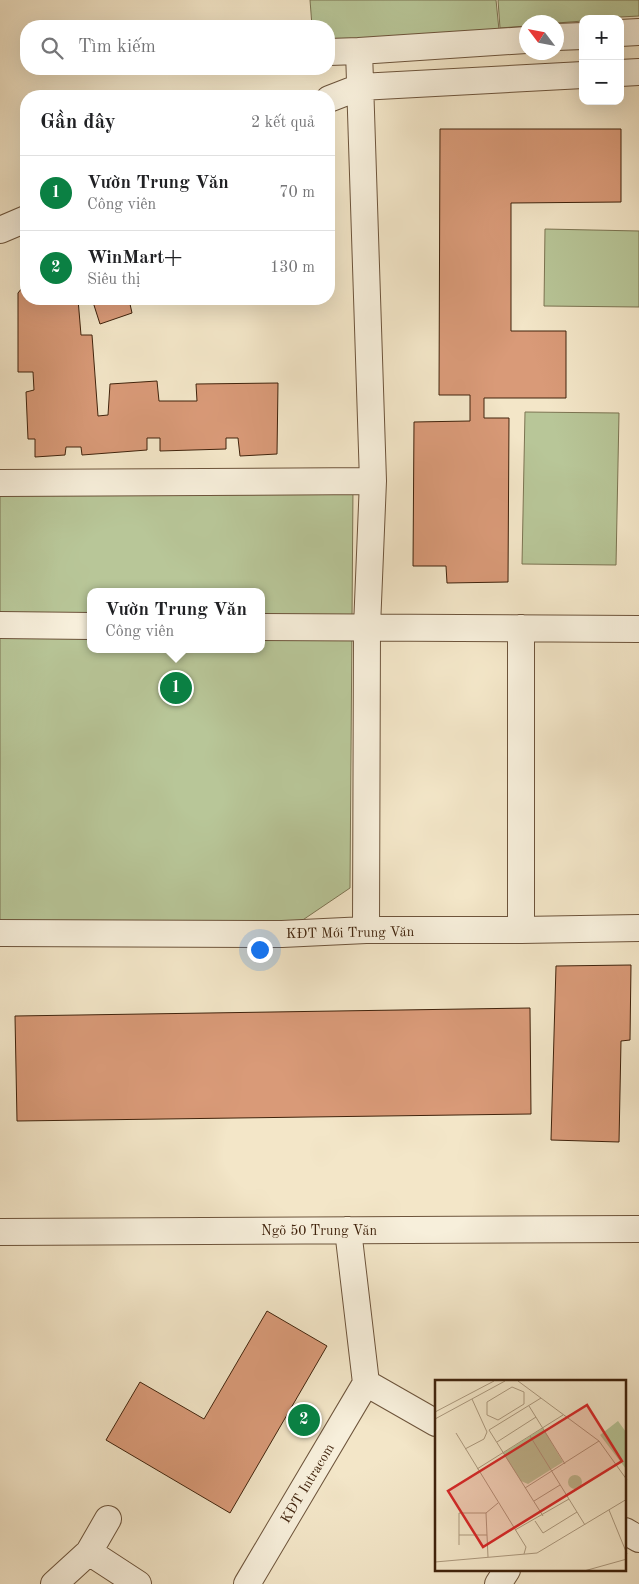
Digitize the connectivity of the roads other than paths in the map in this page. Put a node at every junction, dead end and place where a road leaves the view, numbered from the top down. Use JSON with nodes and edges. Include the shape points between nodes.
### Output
{"nodes":[{"id":1,"x":639,"y":32,"type":"edge"},
{"id":2,"x":624,"y":33,"type":"edge"},
{"id":3,"x":579,"y":36,"type":"edge"},
{"id":4,"x":564,"y":37,"type":"edge"},
{"id":5,"x":519,"y":40,"type":"edge"},
{"id":6,"x":359,"y":51,"type":"junction"},
{"id":7,"x":335,"y":52,"type":"edge"},
{"id":8,"x":639,"y":72,"type":"edge"},
{"id":9,"x":624,"y":73,"type":"edge"},
{"id":10,"x":579,"y":75,"type":"edge"},
{"id":11,"x":360,"y":87,"type":"junction"},
{"id":12,"x":335,"y":97,"type":"edge"},
{"id":13,"x":20,"y":222,"type":"edge"},
{"id":14,"x":0,"y":230,"type":"edge"},
{"id":15,"x":373,"y":481,"type":"junction"},
{"id":16,"x":0,"y":483,"type":"edge"},
{"id":17,"x":0,"y":625,"type":"edge"},
{"id":18,"x":87,"y":626,"type":"edge"},
{"id":19,"x":265,"y":626,"type":"edge"},
{"id":20,"x":367,"y":627,"type":"junction"},
{"id":21,"x":521,"y":628,"type":"junction"},
{"id":22,"x":639,"y":629,"type":"edge"},
{"id":23,"x":639,"y":928,"type":"edge"},
{"id":24,"x":366,"y":930,"type":"junction"},
{"id":25,"x":521,"y":930,"type":"junction"},
{"id":26,"x":0,"y":933,"type":"edge"},
{"id":27,"x":639,"y":1229,"type":"edge"},
{"id":28,"x":348,"y":1230,"type":"junction"},
{"id":29,"x":0,"y":1232,"type":"edge"},
{"id":30,"x":366,"y":1383,"type":"junction"},
{"id":31,"x":435,"y":1422,"type":"edge"},
{"id":32,"x":108,"y":1519,"type":"dead end"},
{"id":33,"x":626,"y":1532,"type":"edge"},
{"id":34,"x":639,"y":1539,"type":"edge"},
{"id":35,"x":89,"y":1552,"type":"junction"},
{"id":36,"x":506,"y":1572,"type":"edge"},
{"id":37,"x":54,"y":1584,"type":"edge"},
{"id":38,"x":138,"y":1584,"type":"edge"},
{"id":39,"x":247,"y":1584,"type":"edge"},
{"id":40,"x":498,"y":1584,"type":"edge"}],
"edges":[{"from":1,"to":2,"type":"street"},
{"from":3,"to":4,"type":"street"},
{"from":5,"to":6,"type":"street"},
{"from":6,"to":7,"type":"street"},
{"from":6,"to":11,"type":"street"},
{"from":8,"to":9,"type":"street"},
{"from":10,"to":11,"type":"street"},
{"from":11,"to":12,"type":"street"},
{"from":11,"to":15,"type":"street"},
{"from":13,"to":14,"type":"street"},
{"from":15,"to":16,"type":"street"},
{"from":15,"to":20,"type":"street"},
{"from":17,"to":18,"type":"street"},
{"from":19,"to":20,"type":"street"},
{"from":20,"to":21,"type":"street"},
{"from":20,"to":24,"type":"street"},
{"from":21,"to":22,"type":"street"},
{"from":21,"to":25,"type":"street"},
{"from":23,"to":25,"type":"street","name":"KĐT Mới Trung Văn"},
{"from":24,"to":25,"type":"street","name":"KĐT Mới Trung Văn"},
{"from":24,"to":26,"type":"street","name":"KĐT Mới Trung Văn","via":[[282,934]]},
{"from":27,"to":28,"type":"street","name":"Ngõ 50 Trung Văn"},
{"from":28,"to":29,"type":"street","name":"Ngõ 50 Trung Văn"},
{"from":28,"to":30,"type":"street"},
{"from":30,"to":31,"type":"street"},
{"from":30,"to":39,"type":"street","name":"KĐT Intracom"},
{"from":32,"to":35,"type":"street"},
{"from":33,"to":34,"type":"street"},
{"from":35,"to":37,"type":"street"},
{"from":35,"to":38,"type":"street"},
{"from":36,"to":40,"type":"street"}]}
